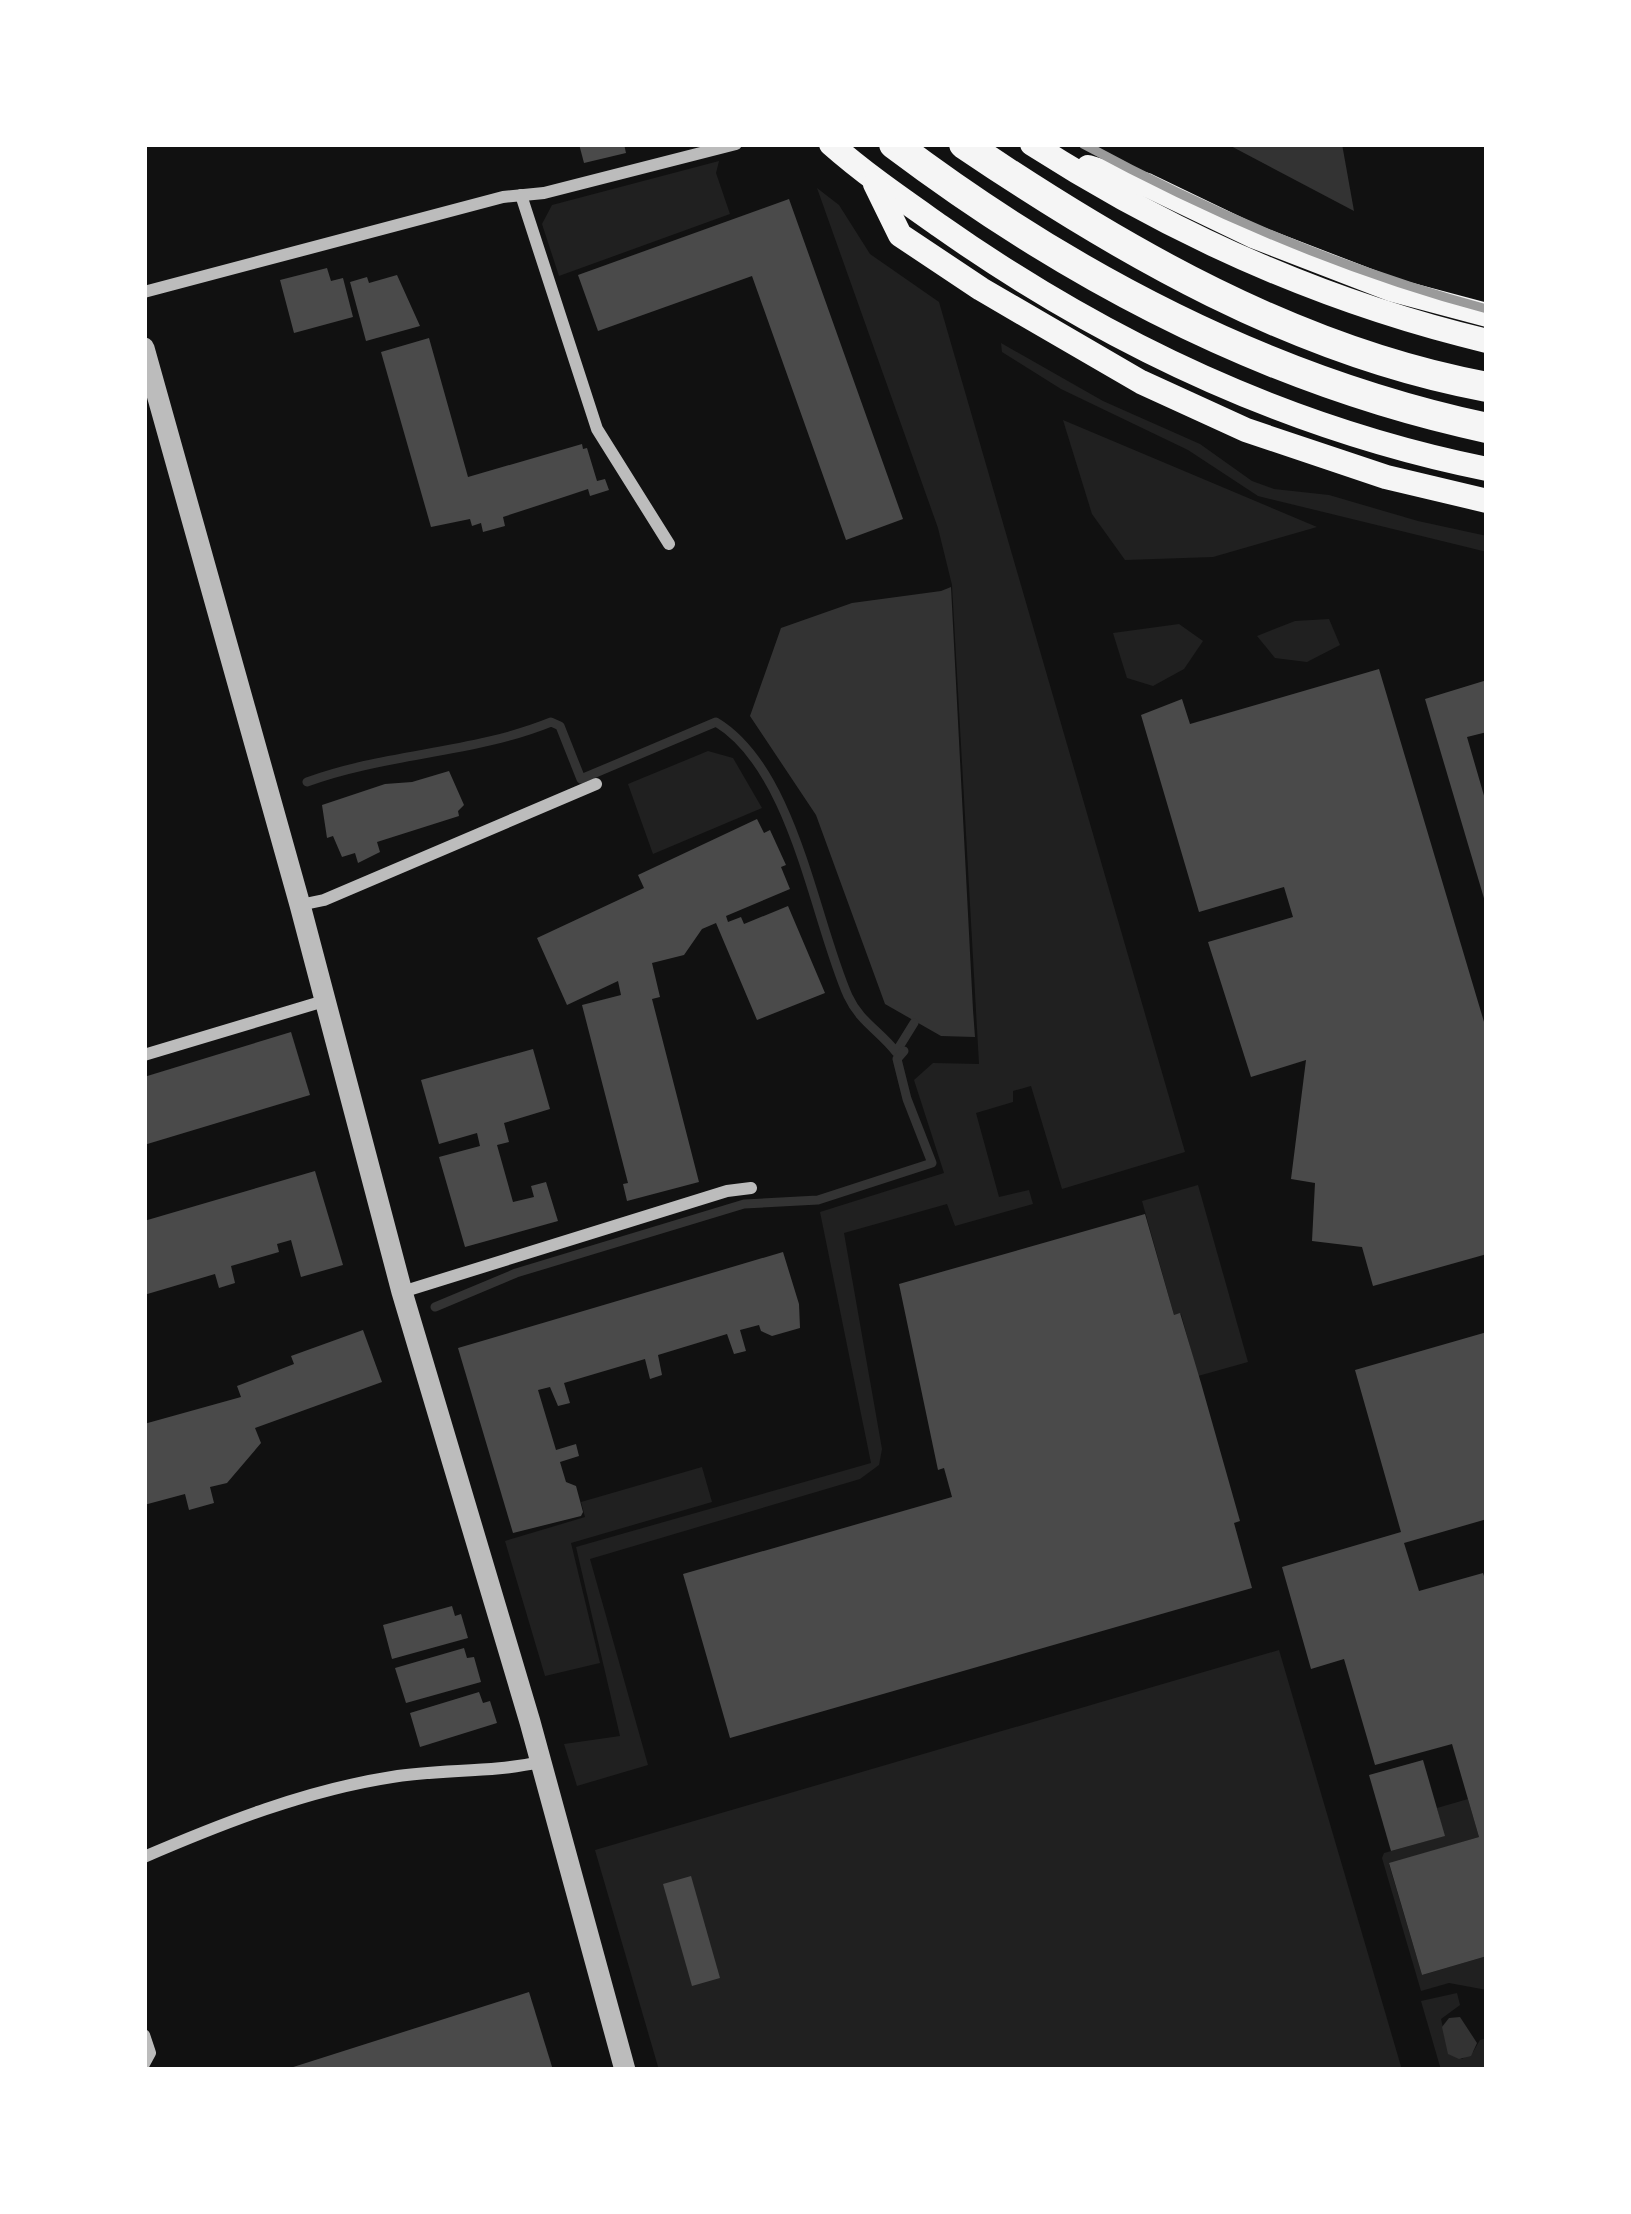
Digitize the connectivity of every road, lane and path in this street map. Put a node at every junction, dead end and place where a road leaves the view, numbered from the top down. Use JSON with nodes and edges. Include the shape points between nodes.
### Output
{"nodes":[{"id":1,"x":736,"y":144,"type":"edge"},
{"id":2,"x":831,"y":144,"type":"edge"},
{"id":3,"x":894,"y":144,"type":"edge"},
{"id":4,"x":964,"y":144,"type":"edge"},
{"id":5,"x":1041,"y":150,"type":"edge"},
{"id":6,"x":872,"y":178,"type":"junction"},
{"id":7,"x":521,"y":195,"type":"junction"},
{"id":8,"x":144,"y":292,"type":"edge"},
{"id":9,"x":1487,"y":315,"type":"edge"},
{"id":10,"x":1487,"y":341,"type":"edge"},
{"id":11,"x":144,"y":348,"type":"edge"},
{"id":12,"x":1487,"y":386,"type":"edge"},
{"id":13,"x":1487,"y":428,"type":"edge"},
{"id":14,"x":1487,"y":469,"type":"edge"},
{"id":15,"x":1487,"y":501,"type":"edge"},
{"id":16,"x":669,"y":544,"type":"dead end"},
{"id":17,"x":596,"y":784,"type":"dead end"},
{"id":18,"x":300,"y":905,"type":"junction"},
{"id":19,"x":324,"y":1001,"type":"junction"},
{"id":20,"x":144,"y":1055,"type":"edge"},
{"id":21,"x":751,"y":1188,"type":"dead end"},
{"id":22,"x":402,"y":1292,"type":"junction"},
{"id":23,"x":540,"y":1762,"type":"junction"},
{"id":24,"x":144,"y":1857,"type":"edge"},
{"id":25,"x":144,"y":2035,"type":"edge"},
{"id":26,"x":144,"y":2064,"type":"edge"},
{"id":27,"x":625,"y":2070,"type":"edge"}],
"edges":[{"from":1,"to":7,"type":"street"},
{"from":2,"to":6,"type":"main road"},
{"from":3,"to":13,"type":"highway","via":[[1017,231],[1195,331],[1374,400]]},
{"from":4,"to":12,"type":"highway","via":[[1132,251],[1219,294],[1322,338]]},
{"from":5,"to":9,"type":"main road","via":[[1147,185],[1393,290]]},
{"from":5,"to":10,"type":"main road","via":[[1304,287]]},
{"from":6,"to":14,"type":"main road","via":[[1058,304],[1215,384],[1346,433]]},
{"from":6,"to":15,"type":"main road","via":[[900,235],[1141,382],[1246,430]]},
{"from":7,"to":8,"type":"street"},
{"from":7,"to":16,"type":"street","via":[[597,429]]},
{"from":11,"to":18,"type":"street"},
{"from":17,"to":18,"type":"street"},
{"from":18,"to":19,"type":"street"},
{"from":19,"to":20,"type":"street"},
{"from":19,"to":22,"type":"street"},
{"from":21,"to":22,"type":"street"},
{"from":22,"to":23,"type":"street"},
{"from":23,"to":24,"type":"street","via":[[356,1783]]},
{"from":23,"to":27,"type":"street"},
{"from":25,"to":26,"type":"street"}]}
